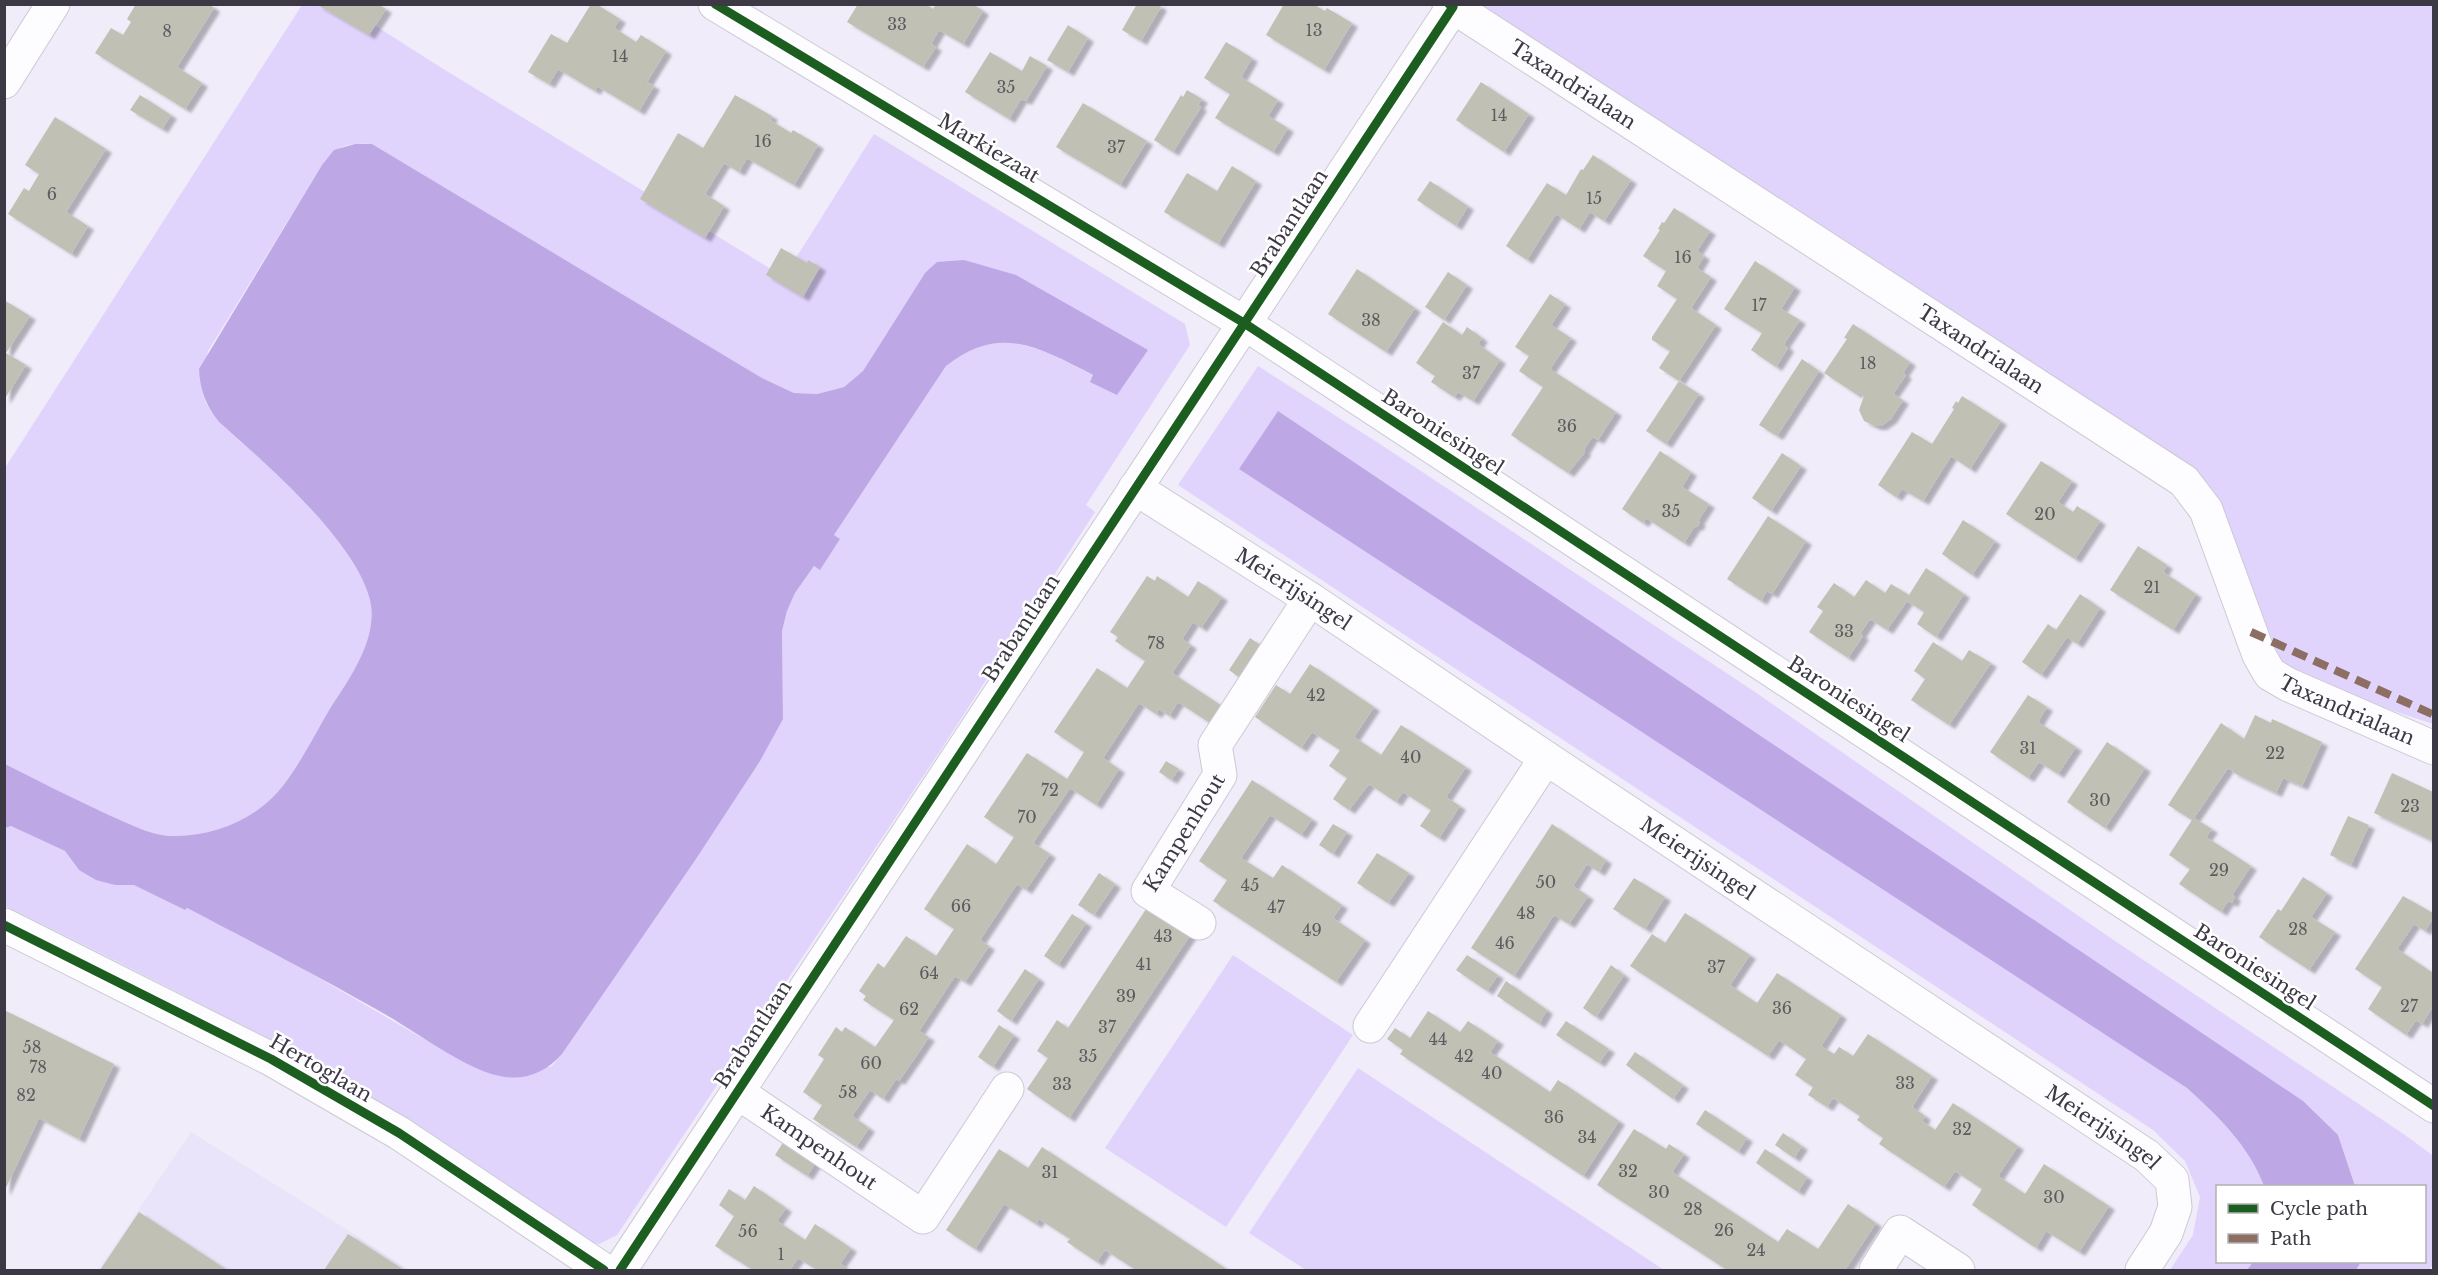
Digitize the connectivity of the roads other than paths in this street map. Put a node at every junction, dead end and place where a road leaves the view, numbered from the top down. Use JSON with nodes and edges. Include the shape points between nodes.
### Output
{"nodes":[{"id":1,"x":53,"y":4,"type":"edge"},
{"id":2,"x":715,"y":4,"type":"edge"},
{"id":3,"x":1451,"y":6,"type":"edge"},
{"id":4,"x":4,"y":82,"type":"edge"},
{"id":5,"x":1244,"y":323,"type":"junction"},
{"id":6,"x":1135,"y":488,"type":"junction"},
{"id":7,"x":1310,"y":599,"type":"junction"},
{"id":8,"x":2433,"y":748,"type":"edge"},
{"id":9,"x":1546,"y":758,"type":"junction"},
{"id":10,"x":1199,"y":923,"type":"dead end"},
{"id":11,"x":4,"y":925,"type":"edge"},
{"id":12,"x":1370,"y":1026,"type":"dead end"},
{"id":13,"x":1007,"y":1089,"type":"dead end"},
{"id":14,"x":737,"y":1092,"type":"junction"},
{"id":15,"x":2433,"y":1106,"type":"edge"},
{"id":16,"x":604,"y":1270,"type":"edge"},
{"id":17,"x":620,"y":1270,"type":"edge"},
{"id":18,"x":1876,"y":1270,"type":"edge"},
{"id":19,"x":1958,"y":1270,"type":"edge"},
{"id":20,"x":2142,"y":1270,"type":"edge"}],
"edges":[{"from":1,"to":4,"type":"street"},
{"from":2,"to":5,"type":"street","name":"Markiezaat"},
{"from":3,"to":5,"type":"street","name":"Brabantlaan"},
{"from":3,"to":8,"type":"street","name":"Taxandrialaan","via":[[2184,481],[2206,510],[2259,655],[2271,674]]},
{"from":5,"to":6,"type":"street","name":"Brabantlaan"},
{"from":5,"to":15,"type":"street","name":"Baroniesingel"},
{"from":6,"to":7,"type":"street","name":"Meierijsingel"},
{"from":6,"to":14,"type":"street","name":"Brabantlaan"},
{"from":7,"to":9,"type":"street","name":"Meierijsingel"},
{"from":7,"to":10,"type":"street","name":"Kampenhout","via":[[1215,745],[1220,775],[1148,891]]},
{"from":9,"to":12,"type":"street"},
{"from":9,"to":20,"type":"street","name":"Meierijsingel","via":[[2147,1156],[2172,1180],[2175,1207],[2166,1233]]},
{"from":11,"to":16,"type":"street","name":"Hertoglaan","via":[[271,1059],[399,1133]]},
{"from":13,"to":14,"type":"street","name":"Kampenhout","via":[[923,1217]]},
{"from":14,"to":17,"type":"street","name":"Brabantlaan"},
{"from":18,"to":19,"type":"street","via":[[1900,1232]]}]}
